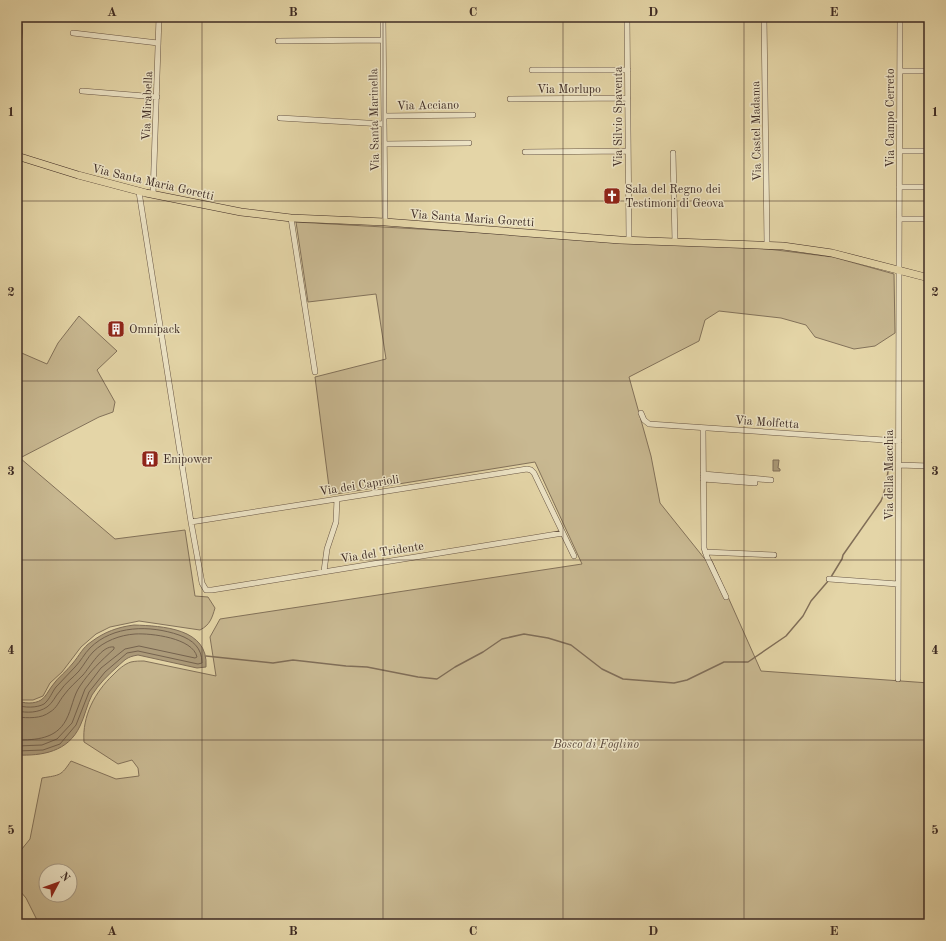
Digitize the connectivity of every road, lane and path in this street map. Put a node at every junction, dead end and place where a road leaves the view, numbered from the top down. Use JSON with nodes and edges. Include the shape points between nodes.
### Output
{"nodes":[{"id":1,"x":159,"y":17,"type":"edge"},
{"id":2,"x":383,"y":17,"type":"edge"},
{"id":3,"x":627,"y":17,"type":"edge"},
{"id":4,"x":764,"y":17,"type":"edge"},
{"id":5,"x":900,"y":17,"type":"edge"},
{"id":6,"x":18,"y":26,"type":"edge"},
{"id":7,"x":27,"y":28,"type":"dead end"},
{"id":8,"x":73,"y":33,"type":"dead end"},
{"id":9,"x":383,"y":40,"type":"junction"},
{"id":10,"x":278,"y":41,"type":"dead end"},
{"id":11,"x":158,"y":43,"type":"junction"},
{"id":12,"x":17,"y":67,"type":"edge"},
{"id":13,"x":532,"y":70,"type":"dead end"},
{"id":14,"x":628,"y":70,"type":"junction"},
{"id":15,"x":929,"y":71,"type":"edge"},
{"id":16,"x":900,"y":72,"type":"junction"},
{"id":17,"x":82,"y":91,"type":"dead end"},
{"id":18,"x":158,"y":97,"type":"junction"},
{"id":19,"x":628,"y":98,"type":"junction"},
{"id":20,"x":510,"y":99,"type":"dead end"},
{"id":21,"x":473,"y":115,"type":"dead end"},
{"id":22,"x":384,"y":116,"type":"junction"},
{"id":23,"x":280,"y":118,"type":"dead end"},
{"id":24,"x":384,"y":124,"type":"junction"},
{"id":25,"x":469,"y":143,"type":"dead end"},
{"id":26,"x":384,"y":144,"type":"junction"},
{"id":27,"x":628,"y":151,"type":"junction"},
{"id":28,"x":900,"y":151,"type":"junction"},
{"id":29,"x":929,"y":151,"type":"edge"},
{"id":30,"x":525,"y":152,"type":"dead end"},
{"id":31,"x":674,"y":153,"type":"dead end"},
{"id":32,"x":17,"y":156,"type":"edge"},
{"id":33,"x":929,"y":187,"type":"edge"},
{"id":34,"x":899,"y":188,"type":"junction"},
{"id":35,"x":140,"y":192,"type":"junction"},
{"id":36,"x":153,"y":195,"type":"junction"},
{"id":37,"x":291,"y":218,"type":"junction"},
{"id":38,"x":899,"y":219,"type":"junction"},
{"id":39,"x":929,"y":220,"type":"edge"},
{"id":40,"x":385,"y":222,"type":"junction"},
{"id":41,"x":629,"y":240,"type":"junction"},
{"id":42,"x":675,"y":242,"type":"junction"},
{"id":43,"x":767,"y":244,"type":"junction"},
{"id":44,"x":899,"y":271,"type":"junction"},
{"id":45,"x":929,"y":278,"type":"edge"},
{"id":46,"x":315,"y":372,"type":"dead end"},
{"id":47,"x":641,"y":413,"type":"dead end"},
{"id":48,"x":703,"y":428,"type":"junction"},
{"id":49,"x":898,"y":441,"type":"junction"},
{"id":50,"x":899,"y":465,"type":"junction"},
{"id":51,"x":929,"y":466,"type":"edge"},
{"id":52,"x":703,"y":477,"type":"junction"},
{"id":53,"x":771,"y":480,"type":"dead end"},
{"id":54,"x":755,"y":483,"type":"dead end"},
{"id":55,"x":337,"y":499,"type":"junction"},
{"id":56,"x":191,"y":522,"type":"junction"},
{"id":57,"x":562,"y":533,"type":"junction"},
{"id":58,"x":705,"y":552,"type":"junction"},
{"id":59,"x":774,"y":555,"type":"dead end"},
{"id":60,"x":574,"y":556,"type":"dead end"},
{"id":61,"x":324,"y":571,"type":"junction"},
{"id":62,"x":830,"y":579,"type":"dead end"},
{"id":63,"x":898,"y":584,"type":"junction"},
{"id":64,"x":726,"y":597,"type":"dead end"},
{"id":65,"x":898,"y":679,"type":"dead end"}],
"edges":[{"from":1,"to":11,"type":"street","name":"Via Mirabella"},
{"from":2,"to":9,"type":"street","name":"Via Santa Marinella"},
{"from":3,"to":14,"type":"street","name":"Via Silvio Spaventa"},
{"from":4,"to":43,"type":"street","name":"Via Castel Madama"},
{"from":5,"to":16,"type":"street","name":"Via Campo Cerreto"},
{"from":6,"to":7,"type":"street"},
{"from":6,"to":12,"type":"street"},
{"from":8,"to":11,"type":"street"},
{"from":9,"to":10,"type":"street"},
{"from":9,"to":22,"type":"street","name":"Via Santa Marinella"},
{"from":11,"to":18,"type":"street","name":"Via Mirabella"},
{"from":13,"to":14,"type":"street"},
{"from":14,"to":19,"type":"street","name":"Via Silvio Spaventa"},
{"from":15,"to":16,"type":"street"},
{"from":16,"to":28,"type":"street","name":"Via Campo Cerreto"},
{"from":17,"to":18,"type":"street"},
{"from":18,"to":36,"type":"street","name":"Via Mirabella"},
{"from":19,"to":20,"type":"street","name":"Via Morlupo"},
{"from":19,"to":27,"type":"street","name":"Via Silvio Spaventa"},
{"from":21,"to":22,"type":"street","name":"Via Acciano"},
{"from":22,"to":24,"type":"street","name":"Via Santa Marinella"},
{"from":23,"to":24,"type":"street"},
{"from":24,"to":26,"type":"street","name":"Via Santa Marinella"},
{"from":25,"to":26,"type":"street"},
{"from":26,"to":40,"type":"street","name":"Via Santa Marinella"},
{"from":27,"to":30,"type":"street"},
{"from":27,"to":41,"type":"street","name":"Via Silvio Spaventa"},
{"from":28,"to":29,"type":"street"},
{"from":28,"to":34,"type":"street","name":"Via Campo Cerreto"},
{"from":31,"to":42,"type":"street"},
{"from":32,"to":35,"type":"main road","name":"Via Santa Maria Goretti"},
{"from":33,"to":34,"type":"street"},
{"from":34,"to":38,"type":"street","name":"Via Campo Cerreto"},
{"from":35,"to":36,"type":"main road","name":"Via Santa Maria Goretti"},
{"from":35,"to":56,"type":"street"},
{"from":36,"to":37,"type":"main road","name":"Via Santa Maria Goretti","via":[[234,212]]},
{"from":37,"to":40,"type":"main road","name":"Via Santa Maria Goretti"},
{"from":37,"to":46,"type":"street"},
{"from":38,"to":39,"type":"street"},
{"from":38,"to":44,"type":"street","name":"Via Campo Cerreto"},
{"from":40,"to":41,"type":"main road","name":"Via Santa Maria Goretti"},
{"from":41,"to":42,"type":"main road","name":"Via Santa Maria Goretti"},
{"from":42,"to":43,"type":"main road","name":"Via Santa Maria Goretti"},
{"from":43,"to":44,"type":"main road","name":"Via Santa Maria Goretti","via":[[827,252]]},
{"from":44,"to":45,"type":"main road","name":"Via Santa Maria Goretti"},
{"from":44,"to":49,"type":"street","name":"Via della Macchia"},
{"from":47,"to":48,"type":"street","name":"Via Molfetta","via":[[649,424]]},
{"from":48,"to":49,"type":"street","name":"Via Molfetta"},
{"from":48,"to":52,"type":"street"},
{"from":49,"to":50,"type":"street","name":"Via della Macchia"},
{"from":50,"to":51,"type":"street"},
{"from":50,"to":63,"type":"street","name":"Via della Macchia"},
{"from":52,"to":53,"type":"street"},
{"from":52,"to":54,"type":"street"},
{"from":52,"to":58,"type":"street"},
{"from":55,"to":56,"type":"street","name":"Via dei Caprioli"},
{"from":55,"to":57,"type":"street","name":"Via dei Caprioli","via":[[526,469],[534,473]]},
{"from":55,"to":61,"type":"street","via":[[336,522],[327,549]]},
{"from":56,"to":61,"type":"street","name":"Via del Tridente","via":[[202,583],[207,590]]},
{"from":57,"to":60,"type":"street"},
{"from":57,"to":61,"type":"street","name":"Via del Tridente"},
{"from":58,"to":59,"type":"street"},
{"from":58,"to":64,"type":"street"},
{"from":62,"to":63,"type":"street"},
{"from":63,"to":65,"type":"street","name":"Via della Macchia"}]}
